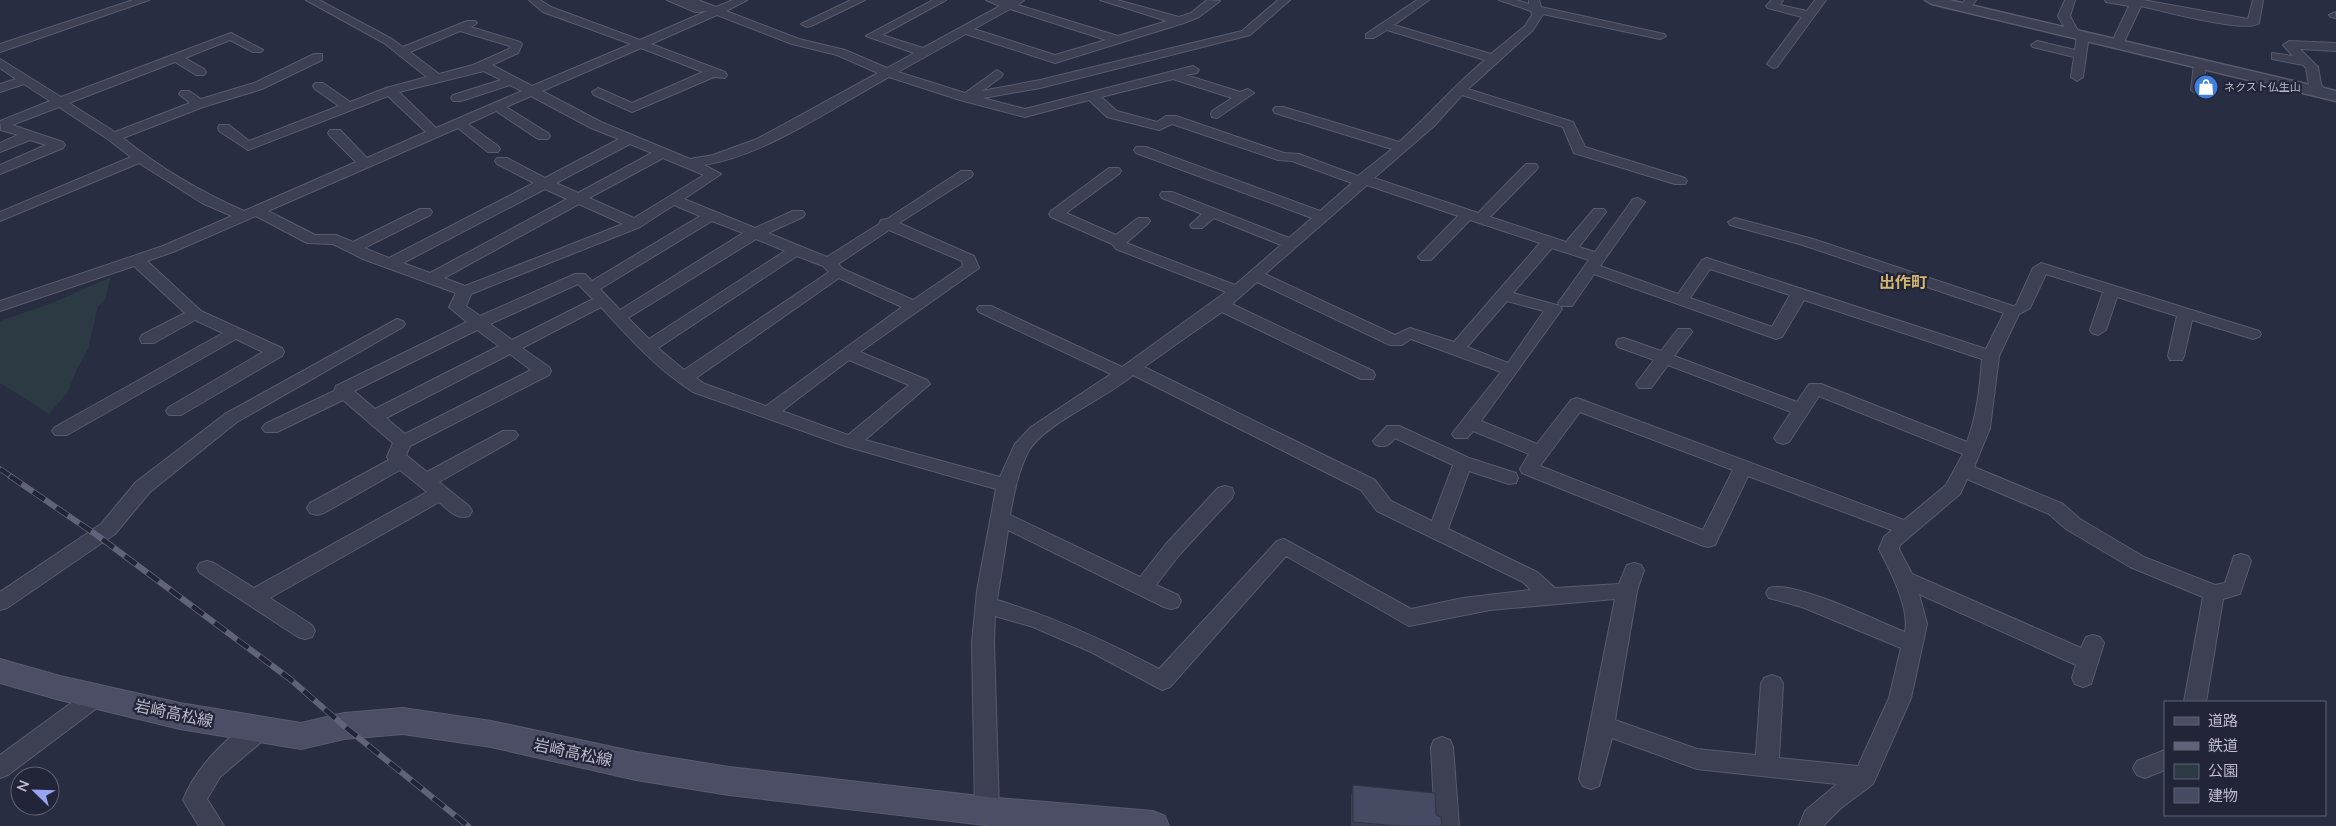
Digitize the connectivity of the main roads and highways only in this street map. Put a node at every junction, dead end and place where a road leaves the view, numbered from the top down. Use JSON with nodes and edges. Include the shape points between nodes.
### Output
{"nodes":[{"id":1,"x":0,"y":671,"type":"edge"},
{"id":2,"x":994,"y":816,"type":"edge"},
{"id":3,"x":1153,"y":826,"type":"edge"}],
"edges":[{"from":1,"to":2,"type":"main road","name":"岩崎高松線","via":[[180,716],[259,730],[301,736],[344,726],[403,721],[491,734],[636,766],[729,781]]},
{"from":2,"to":3,"type":"main road","name":"岩崎高松線"}]}
